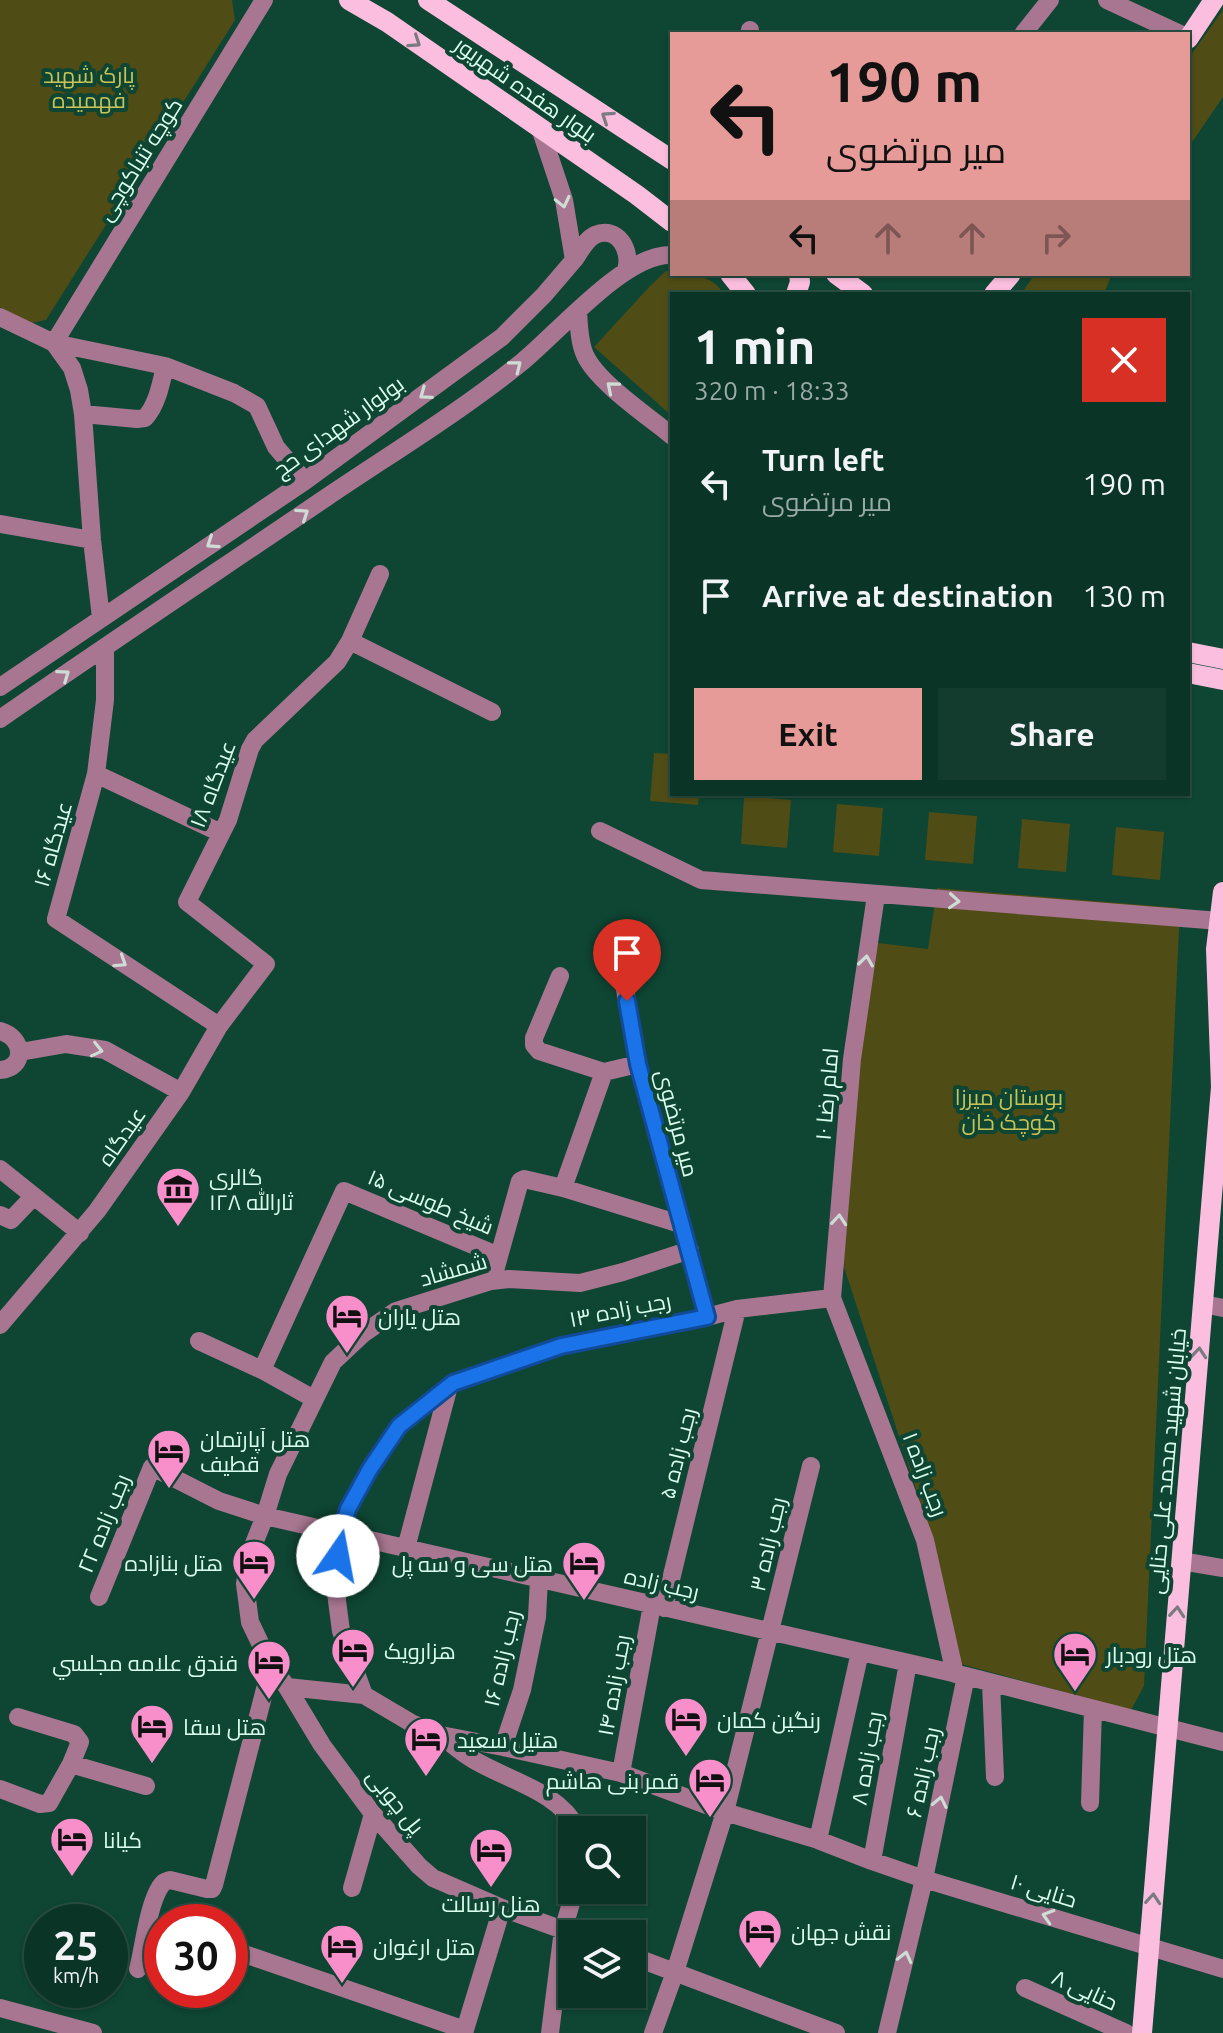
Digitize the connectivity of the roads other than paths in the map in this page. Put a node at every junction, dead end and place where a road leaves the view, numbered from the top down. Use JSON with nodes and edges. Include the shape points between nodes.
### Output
{"nodes":[{"id":1,"x":264,"y":0,"type":"edge"},
{"id":2,"x":349,"y":0,"type":"edge"},
{"id":3,"x":428,"y":0,"type":"edge"},
{"id":4,"x":1050,"y":0,"type":"edge"},
{"id":5,"x":1107,"y":0,"type":"edge"},
{"id":6,"x":1214,"y":0,"type":"edge"},
{"id":7,"x":1025,"y":32,"type":"edge"},
{"id":8,"x":1176,"y":32,"type":"edge"},
{"id":9,"x":1190,"y":35,"type":"edge"},
{"id":10,"x":540,"y":128,"type":"junction"},
{"id":11,"x":670,"y":159,"type":"edge"},
{"id":12,"x":670,"y":221,"type":"edge"},
{"id":13,"x":670,"y":255,"type":"edge"},
{"id":14,"x":574,"y":260,"type":"junction"},
{"id":15,"x":626,"y":270,"type":"junction"},
{"id":16,"x":732,"y":276,"type":"edge"},
{"id":17,"x":839,"y":276,"type":"edge"},
{"id":18,"x":1009,"y":276,"type":"edge"},
{"id":19,"x":744,"y":292,"type":"edge"},
{"id":20,"x":860,"y":292,"type":"edge"},
{"id":21,"x":996,"y":292,"type":"edge"},
{"id":22,"x":578,"y":311,"type":"junction"},
{"id":23,"x":0,"y":317,"type":"edge"},
{"id":24,"x":54,"y":343,"type":"junction"},
{"id":25,"x":165,"y":366,"type":"junction"},
{"id":26,"x":83,"y":414,"type":"junction"},
{"id":27,"x":670,"y":434,"type":"edge"},
{"id":28,"x":305,"y":481,"type":"junction"},
{"id":29,"x":1,"y":524,"type":"edge"},
{"id":30,"x":92,"y":540,"type":"junction"},
{"id":31,"x":380,"y":574,"type":"dead end"},
{"id":32,"x":101,"y":618,"type":"junction"},
{"id":33,"x":350,"y":641,"type":"junction"},
{"id":34,"x":105,"y":647,"type":"junction"},
{"id":35,"x":1190,"y":652,"type":"edge"},
{"id":36,"x":1223,"y":659,"type":"edge"},
{"id":37,"x":1190,"y":673,"type":"edge"},
{"id":38,"x":1223,"y":680,"type":"edge"},
{"id":39,"x":0,"y":687,"type":"edge"},
{"id":40,"x":492,"y":712,"type":"dead end"},
{"id":41,"x":0,"y":719,"type":"edge"},
{"id":42,"x":96,"y":774,"type":"junction"},
{"id":43,"x":600,"y":831,"type":"dead end"},
{"id":44,"x":221,"y":833,"type":"junction"},
{"id":45,"x":1223,"y":892,"type":"edge"},
{"id":46,"x":876,"y":895,"type":"junction"},
{"id":47,"x":1220,"y":921,"type":"junction"},
{"id":48,"x":616,"y":938,"type":"dead end"},
{"id":49,"x":266,"y":964,"type":"joint"},
{"id":50,"x":560,"y":976,"type":"dead end"},
{"id":51,"x":219,"y":1026,"type":"junction"},
{"id":52,"x":0,"y":1031,"type":"edge"},
{"id":53,"x":20,"y":1052,"type":"junction"},
{"id":54,"x":638,"y":1064,"type":"junction"},
{"id":55,"x":0,"y":1070,"type":"edge"},
{"id":56,"x":604,"y":1072,"type":"junction"},
{"id":57,"x":1222,"y":1087,"type":"edge"},
{"id":58,"x":181,"y":1092,"type":"junction"},
{"id":59,"x":0,"y":1169,"type":"edge"},
{"id":60,"x":563,"y":1188,"type":"junction"},
{"id":61,"x":34,"y":1196,"type":"junction"},
{"id":62,"x":0,"y":1215,"type":"edge"},
{"id":63,"x":680,"y":1224,"type":"junction"},
{"id":64,"x":80,"y":1233,"type":"junction"},
{"id":65,"x":690,"y":1250,"type":"junction"},
{"id":66,"x":499,"y":1256,"type":"junction"},
{"id":67,"x":491,"y":1281,"type":"junction"},
{"id":68,"x":832,"y":1298,"type":"junction"},
{"id":69,"x":1213,"y":1306,"type":"edge"},
{"id":70,"x":737,"y":1309,"type":"junction"},
{"id":71,"x":707,"y":1317,"type":"junction"},
{"id":72,"x":2,"y":1319,"type":"edge"},
{"id":73,"x":199,"y":1341,"type":"dead end"},
{"id":74,"x":262,"y":1370,"type":"junction"},
{"id":75,"x":449,"y":1386,"type":"junction"},
{"id":76,"x":314,"y":1399,"type":"junction"},
{"id":77,"x":811,"y":1466,"type":"dead end"},
{"id":78,"x":152,"y":1467,"type":"joint"},
{"id":79,"x":265,"y":1516,"type":"junction"},
{"id":80,"x":341,"y":1533,"type":"junction"},
{"id":81,"x":406,"y":1548,"type":"junction"},
{"id":82,"x":1181,"y":1561,"type":"junction"},
{"id":83,"x":1223,"y":1568,"type":"edge"},
{"id":84,"x":539,"y":1579,"type":"junction"},
{"id":85,"x":99,"y":1597,"type":"dead end"},
{"id":86,"x":658,"y":1606,"type":"junction"},
{"id":87,"x":771,"y":1632,"type":"junction"},
{"id":88,"x":860,"y":1652,"type":"junction"},
{"id":89,"x":908,"y":1663,"type":"junction"},
{"id":90,"x":271,"y":1666,"type":"junction"},
{"id":91,"x":961,"y":1675,"type":"junction"},
{"id":92,"x":991,"y":1683,"type":"junction"},
{"id":93,"x":287,"y":1687,"type":"junction"},
{"id":94,"x":364,"y":1695,"type":"junction"},
{"id":95,"x":1093,"y":1709,"type":"junction"},
{"id":96,"x":18,"y":1717,"type":"dead end"},
{"id":97,"x":1168,"y":1728,"type":"junction"},
{"id":98,"x":441,"y":1735,"type":"junction"},
{"id":99,"x":1223,"y":1742,"type":"edge"},
{"id":100,"x":503,"y":1747,"type":"junction"},
{"id":101,"x":71,"y":1764,"type":"junction"},
{"id":102,"x":621,"y":1773,"type":"junction"},
{"id":103,"x":995,"y":1777,"type":"dead end"},
{"id":104,"x":146,"y":1786,"type":"dead end"},
{"id":105,"x":0,"y":1789,"type":"edge"},
{"id":106,"x":1090,"y":1803,"type":"dead end"},
{"id":107,"x":725,"y":1812,"type":"junction"},
{"id":108,"x":373,"y":1814,"type":"junction"},
{"id":109,"x":570,"y":1816,"type":"edge"},
{"id":110,"x":818,"y":1840,"type":"junction"},
{"id":111,"x":872,"y":1861,"type":"junction"},
{"id":112,"x":924,"y":1879,"type":"junction"},
{"id":113,"x":352,"y":1888,"type":"dead end"},
{"id":114,"x":157,"y":1904,"type":"edge"},
{"id":115,"x":502,"y":1908,"type":"junction"},
{"id":116,"x":558,"y":1928,"type":"edge"},
{"id":117,"x":1149,"y":1947,"type":"junction"},
{"id":118,"x":144,"y":1954,"type":"edge"},
{"id":119,"x":248,"y":1955,"type":"edge"},
{"id":120,"x":646,"y":1961,"type":"edge"},
{"id":121,"x":138,"y":1969,"type":"dead end"},
{"id":122,"x":1223,"y":1969,"type":"edge"},
{"id":123,"x":675,"y":1972,"type":"junction"},
{"id":124,"x":558,"y":1988,"type":"edge"},
{"id":125,"x":1025,"y":1988,"type":"dead end"},
{"id":126,"x":0,"y":2008,"type":"edge"},
{"id":127,"x":464,"y":2032,"type":"edge"},
{"id":128,"x":93,"y":2033,"type":"edge"},
{"id":129,"x":550,"y":2033,"type":"edge"},
{"id":130,"x":653,"y":2033,"type":"edge"},
{"id":131,"x":836,"y":2033,"type":"edge"},
{"id":132,"x":887,"y":2033,"type":"edge"},
{"id":133,"x":1126,"y":2033,"type":"edge"},
{"id":134,"x":1142,"y":2033,"type":"edge"}],
"edges":[{"from":1,"to":24,"type":"street","name":"کوچه تنباکوچی"},
{"from":2,"to":10,"type":"main road","name":"بلوار هفده شهریور","one_way":true},
{"from":11,"to":3,"type":"main road","name":"بلوار هفده شهریور","one_way":true},
{"from":4,"to":7,"type":"street"},
{"from":5,"to":8,"type":"street"},
{"from":6,"to":9,"type":"main road"},
{"from":10,"to":12,"type":"main road","name":"بلوار هفده شهریور"},
{"from":10,"to":14,"type":"street","one_way":true,"via":[[564,200]]},
{"from":13,"to":15,"type":"street"},
{"from":14,"to":15,"type":"street","name":"بولوار شهدای حج","via":[[591,237],[602,233],[625,245]]},
{"from":14,"to":28,"type":"street","name":"بولوار شهدای حج","one_way":true,"via":[[502,337]]},
{"from":15,"to":22,"type":"street"},
{"from":16,"to":19,"type":"main road"},
{"from":17,"to":20,"type":"main road"},
{"from":18,"to":21,"type":"main road"},
{"from":27,"to":22,"type":"street","one_way":true,"via":[[597,374],[584,354]]},
{"from":34,"to":22,"type":"street","one_way":true,"via":[[462,407]]},
{"from":23,"to":24,"type":"street"},
{"from":24,"to":25,"type":"street"},
{"from":24,"to":26,"type":"street","via":[[72,368]]},
{"from":25,"to":26,"type":"street","via":[[145,418]]},
{"from":25,"to":28,"type":"street","via":[[257,406],[276,447]]},
{"from":26,"to":30,"type":"street"},
{"from":28,"to":32,"type":"street","name":"بولوار شهدای حج","one_way":true},
{"from":29,"to":30,"type":"street"},
{"from":30,"to":32,"type":"street"},
{"from":31,"to":33,"type":"street","name":"عیدگاه ۱۸"},
{"from":32,"to":39,"type":"street","name":"بولوار شهدای حج"},
{"from":33,"to":40,"type":"street"},
{"from":33,"to":44,"type":"street","name":"عیدگاه ۱۸","via":[[337,662],[255,740]]},
{"from":41,"to":34,"type":"street","one_way":true},
{"from":34,"to":42,"type":"street","name":"عیدگاه ۱۶"},
{"from":35,"to":36,"type":"main road"},
{"from":37,"to":38,"type":"main road"},
{"from":42,"to":44,"type":"street"},
{"from":42,"to":51,"type":"street","name":"عیدگاه ۱۶","one_way":true,"via":[[56,919]]},
{"from":43,"to":46,"type":"street","via":[[701,880]]},
{"from":44,"to":49,"type":"street","name":"عیدگاه ۱۸","via":[[187,902]]},
{"from":45,"to":47,"type":"main road","name":"خیابان شهید محمد علی حنایی"},
{"from":46,"to":47,"type":"street","one_way":true},
{"from":68,"to":46,"type":"street","name":"امام رضا ۱۰","one_way":true,"via":[[852,1059]]},
{"from":47,"to":57,"type":"main road","name":"خیابان شهید محمد علی حنایی","via":[[1216,949]]},
{"from":48,"to":54,"type":"street","name":"میر مرتضوی"},
{"from":49,"to":51,"type":"street","name":"عیدگاه"},
{"from":50,"to":56,"type":"street","via":[[534,1045]]},
{"from":51,"to":58,"type":"street","name":"عیدگاه"},
{"from":52,"to":53,"type":"street","via":[[11,1034]]},
{"from":53,"to":55,"type":"street","via":[[16,1063]]},
{"from":53,"to":58,"type":"street","one_way":true,"via":[[66,1044],[105,1050]]},
{"from":54,"to":56,"type":"street"},
{"from":54,"to":63,"type":"street","name":"میر مرتضوی"},
{"from":56,"to":60,"type":"street"},
{"from":57,"to":69,"type":"main road","name":"خیابان شهید محمد علی حنایی"},
{"from":58,"to":64,"type":"street","name":"عیدگاه"},
{"from":59,"to":61,"type":"street"},
{"from":60,"to":63,"type":"street"},
{"from":60,"to":66,"type":"street","via":[[520,1181]]},
{"from":61,"to":62,"type":"street","via":[[11,1220]]},
{"from":61,"to":64,"type":"street"},
{"from":63,"to":65,"type":"street","name":"میر مرتضوی"},
{"from":64,"to":72,"type":"street","name":"عیدگاه"},
{"from":65,"to":67,"type":"street","name":"شمشاد","via":[[580,1283]]},
{"from":65,"to":71,"type":"street","name":"میر مرتضوی"},
{"from":66,"to":67,"type":"street"},
{"from":66,"to":74,"type":"street","name":"۱۵ شیخ طوسی","via":[[344,1191]]},
{"from":67,"to":76,"type":"street","name":"شمشاد","via":[[385,1318],[333,1362]]},
{"from":68,"to":70,"type":"street","name":"رجب زاده ۱۳"},
{"from":68,"to":91,"type":"street","name":"رجب زاده ۱","via":[[925,1540]]},
{"from":82,"to":69,"type":"main road","name":"خیابان شهید محمد علی حنایی","one_way":true},
{"from":70,"to":71,"type":"street","name":"رجب زاده ۱۳"},
{"from":70,"to":86,"type":"street","name":"رجب زاده ۵"},
{"from":71,"to":75,"type":"street","name":"رجب زاده ۱۳","via":[[561,1346]]},
{"from":73,"to":74,"type":"street"},
{"from":74,"to":76,"type":"street"},
{"from":75,"to":80,"type":"street","name":"رجب زاده ۱۳","via":[[399,1426],[348,1509]]},
{"from":75,"to":81,"type":"street"},
{"from":76,"to":79,"type":"street","name":"شمشاد","via":[[278,1474]]},
{"from":77,"to":87,"type":"street","name":"رجب زاده ۳"},
{"from":78,"to":79,"type":"street","name":"رجب زاده","via":[[219,1501]]},
{"from":78,"to":85,"type":"street","name":"رجب زاده ۲۲"},
{"from":79,"to":80,"type":"street","name":"رجب زاده"},
{"from":79,"to":90,"type":"street","name":"پل چوبی","via":[[249,1556],[245,1584],[250,1622]]},
{"from":80,"to":81,"type":"street","name":"رجب زاده"},
{"from":80,"to":94,"type":"street","name":"رجب زاده ۱۳","via":[[334,1578],[341,1631]]},
{"from":81,"to":84,"type":"street","name":"رجب زاده"},
{"from":82,"to":83,"type":"street"},
{"from":97,"to":82,"type":"main road","name":"خیابان شهید محمد علی حنایی","one_way":true},
{"from":84,"to":86,"type":"street","name":"رجب زاده"},
{"from":84,"to":100,"type":"street","name":"رجب زاده ۱۶","via":[[522,1690]]},
{"from":86,"to":87,"type":"street","name":"رجب زاده"},
{"from":86,"to":102,"type":"street","name":"رجب زاده ۱۴"},
{"from":87,"to":88,"type":"street","name":"رجب زاده"},
{"from":87,"to":107,"type":"street","name":"رجب زاده ۳"},
{"from":88,"to":89,"type":"street","name":"رجب زاده"},
{"from":88,"to":110,"type":"street"},
{"from":89,"to":91,"type":"street","name":"رجب زاده"},
{"from":89,"to":111,"type":"street","name":"رجب زاده ۸"},
{"from":90,"to":93,"type":"street","name":"پل چوبی"},
{"from":90,"to":114,"type":"street","via":[[214,1885],[207,1889],[165,1881]]},
{"from":91,"to":92,"type":"street","name":"رجب زاده"},
{"from":112,"to":91,"type":"street","name":"رجب زاده ۶","one_way":true},
{"from":92,"to":95,"type":"street","name":"رجب زاده"},
{"from":92,"to":103,"type":"street"},
{"from":93,"to":94,"type":"street"},
{"from":93,"to":108,"type":"street","name":"پل چوبی"},
{"from":94,"to":98,"type":"street"},
{"from":95,"to":97,"type":"street","name":"رجب زاده"},
{"from":95,"to":106,"type":"street"},
{"from":96,"to":101,"type":"street","via":[[74,1734],[80,1742]]},
{"from":97,"to":99,"type":"street","name":"رجب زاده"},
{"from":117,"to":97,"type":"main road","name":"خیابان شهید محمد علی حنایی","one_way":true},
{"from":98,"to":100,"type":"street","name":"حنایی ۱۰"},
{"from":98,"to":109,"type":"street","via":[[474,1760],[557,1803]]},
{"from":100,"to":102,"type":"street","name":"حنایی ۱۰"},
{"from":101,"to":104,"type":"street"},
{"from":101,"to":105,"type":"street","via":[[49,1803]]},
{"from":102,"to":107,"type":"street","name":"حنایی ۱۰"},
{"from":107,"to":110,"type":"street","name":"حنایی ۱۰"},
{"from":107,"to":123,"type":"street","name":"رجب زاده ۳"},
{"from":108,"to":113,"type":"street"},
{"from":108,"to":115,"type":"street","name":"پل چوبی","via":[[433,1878]]},
{"from":110,"to":111,"type":"street","name":"حنایی ۱۰"},
{"from":111,"to":112,"type":"street","name":"حنایی ۱۰"},
{"from":117,"to":112,"type":"street","name":"حنایی ۱۰","one_way":true},
{"from":132,"to":112,"type":"street","one_way":true},
{"from":115,"to":116,"type":"street","name":"پل چوبی"},
{"from":115,"to":127,"type":"street"},
{"from":117,"to":122,"type":"street","name":"حنایی ۱۰"},
{"from":117,"to":134,"type":"main road","name":"خیابان شهید محمد علی حنایی"},
{"from":118,"to":121,"type":"street"},
{"from":119,"to":127,"type":"street"},
{"from":120,"to":123,"type":"street"},
{"from":123,"to":130,"type":"street","name":"رجب زاده ۳"},
{"from":123,"to":131,"type":"street"},
{"from":124,"to":129,"type":"street"},
{"from":125,"to":133,"type":"street","name":"حنایی ۸"},
{"from":126,"to":128,"type":"street"}]}
